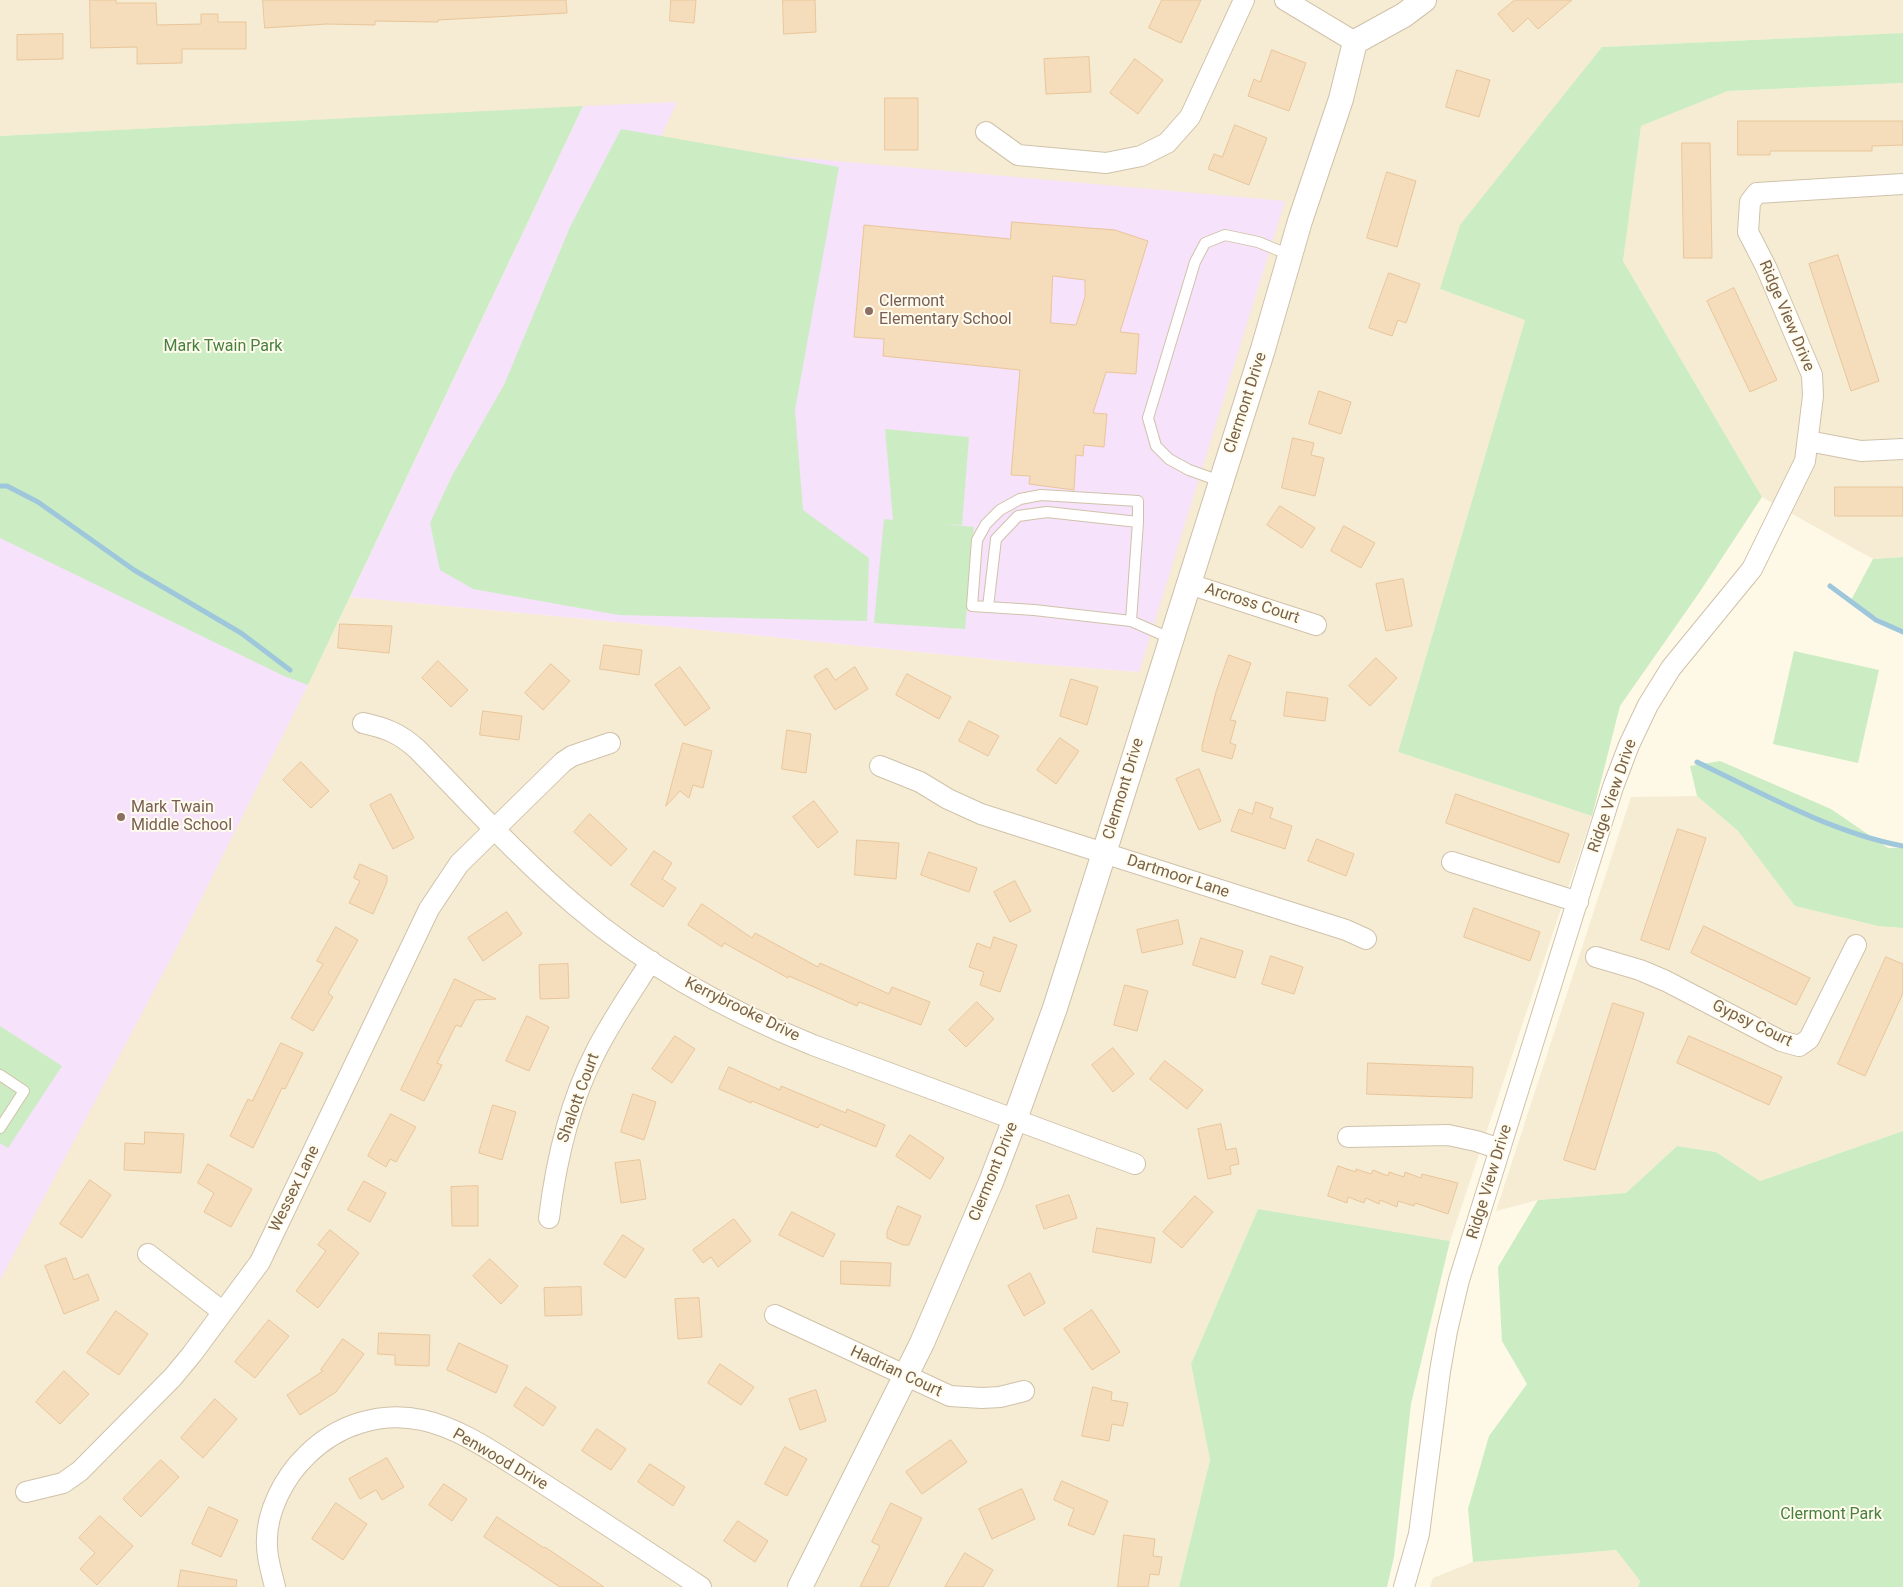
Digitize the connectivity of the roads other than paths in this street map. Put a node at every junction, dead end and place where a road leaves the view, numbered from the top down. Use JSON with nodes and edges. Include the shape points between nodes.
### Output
{"nodes":[{"id":1,"x":1244,"y":0,"type":"edge"},
{"id":2,"x":1285,"y":0,"type":"edge"},
{"id":3,"x":1424,"y":0,"type":"edge"},
{"id":4,"x":1356,"y":42,"type":"junction"},
{"id":5,"x":986,"y":132,"type":"dead end"},
{"id":6,"x":1903,"y":184,"type":"edge"},
{"id":7,"x":1290,"y":255,"type":"junction"},
{"id":8,"x":1808,"y":441,"type":"junction"},
{"id":9,"x":1903,"y":449,"type":"edge"},
{"id":10,"x":1220,"y":481,"type":"junction"},
{"id":11,"x":1138,"y":522,"type":"junction"},
{"id":12,"x":1189,"y":584,"type":"junction"},
{"id":13,"x":988,"y":607,"type":"junction"},
{"id":14,"x":1131,"y":621,"type":"junction"},
{"id":15,"x":1316,"y":625,"type":"dead end"},
{"id":16,"x":1172,"y":639,"type":"junction"},
{"id":17,"x":363,"y":723,"type":"dead end"},
{"id":18,"x":610,"y":743,"type":"dead end"},
{"id":19,"x":880,"y":766,"type":"dead end"},
{"id":20,"x":494,"y":828,"type":"junction"},
{"id":21,"x":1104,"y":853,"type":"junction"},
{"id":22,"x":1452,"y":862,"type":"dead end"},
{"id":23,"x":1578,"y":902,"type":"junction"},
{"id":24,"x":1366,"y":939,"type":"dead end"},
{"id":25,"x":1856,"y":945,"type":"dead end"},
{"id":26,"x":1596,"y":958,"type":"dead end"},
{"id":27,"x":651,"y":961,"type":"junction"},
{"id":28,"x":0,"y":1075,"type":"edge"},
{"id":29,"x":1015,"y":1119,"type":"junction"},
{"id":30,"x":0,"y":1128,"type":"edge"},
{"id":31,"x":1348,"y":1137,"type":"dead end"},
{"id":32,"x":1500,"y":1150,"type":"junction"},
{"id":33,"x":1135,"y":1164,"type":"dead end"},
{"id":34,"x":548,"y":1218,"type":"dead end"},
{"id":35,"x":148,"y":1254,"type":"dead end"},
{"id":36,"x":223,"y":1312,"type":"junction"},
{"id":37,"x":775,"y":1315,"type":"dead end"},
{"id":38,"x":906,"y":1377,"type":"junction"},
{"id":39,"x":1024,"y":1391,"type":"dead end"},
{"id":40,"x":26,"y":1492,"type":"dead end"},
{"id":41,"x":275,"y":1587,"type":"edge"},
{"id":42,"x":701,"y":1587,"type":"edge"},
{"id":43,"x":800,"y":1587,"type":"edge"},
{"id":44,"x":1404,"y":1587,"type":"edge"}],
"edges":[{"from":1,"to":5,"type":"street","via":[[1190,117],[1167,143],[1141,156],[1106,163],[1018,155]]},
{"from":2,"to":4,"type":"street"},
{"from":3,"to":4,"type":"street"},
{"from":4,"to":7,"type":"street","name":"Clermont Drive"},
{"from":6,"to":8,"type":"street","name":"Ridge View Drive","via":[[1757,193],[1750,202],[1748,232],[1812,375]]},
{"from":7,"to":10,"type":"street","name":"Clermont Drive"},
{"from":7,"to":10,"type":"lane","via":[[1258,242],[1225,235],[1205,243],[1195,262],[1148,418],[1156,446],[1169,459]]},
{"from":8,"to":9,"type":"street","via":[[1861,451]]},
{"from":8,"to":23,"type":"street","name":"Ridge View Drive","via":[[1805,461],[1752,569],[1671,668],[1648,705],[1616,778]]},
{"from":10,"to":12,"type":"street","name":"Clermont Drive"},
{"from":11,"to":13,"type":"lane","via":[[1047,512],[1018,516],[996,539]]},
{"from":11,"to":13,"type":"lane","via":[[1138,501],[1041,495],[1020,499],[1000,510],[986,524],[977,540],[972,606]]},
{"from":11,"to":14,"type":"lane"},
{"from":12,"to":15,"type":"street","name":"Arcross Court"},
{"from":12,"to":16,"type":"street","name":"Clermont Drive"},
{"from":13,"to":14,"type":"lane"},
{"from":14,"to":16,"type":"lane"},
{"from":16,"to":21,"type":"street","name":"Clermont Drive"},
{"from":17,"to":20,"type":"street","name":"Kerrybrooke Drive","via":[[388,729],[405,738]]},
{"from":18,"to":20,"type":"street","name":"Wessex Lane","via":[[563,762]]},
{"from":19,"to":21,"type":"street","name":"Dartmoor Lane","via":[[920,782],[966,808]]},
{"from":20,"to":27,"type":"street","name":"Kerrybrooke Drive","via":[[575,906]]},
{"from":20,"to":36,"type":"street","name":"Wessex Lane","via":[[459,864],[430,909],[260,1262]]},
{"from":21,"to":24,"type":"street","name":"Dartmoor Lane"},
{"from":21,"to":29,"type":"street","name":"Clermont Drive","via":[[1055,1008]]},
{"from":22,"to":23,"type":"street"},
{"from":23,"to":32,"type":"street","name":"Ridge View Drive"},
{"from":25,"to":26,"type":"street","name":"Gypsy Court","via":[[1808,1040],[1799,1046],[1781,1041],[1666,981]]},
{"from":27,"to":29,"type":"street","name":"Kerrybrooke Drive","via":[[706,996],[773,1029]]},
{"from":27,"to":34,"type":"street","name":"Shalott Court","via":[[609,1026],[579,1088],[557,1162]]},
{"from":28,"to":30,"type":"lane","via":[[24,1091]]},
{"from":29,"to":33,"type":"street","name":"Kerrybrooke Drive"},
{"from":29,"to":38,"type":"street","name":"Clermont Drive"},
{"from":31,"to":32,"type":"street","via":[[1448,1135]]},
{"from":32,"to":44,"type":"street","name":"Ridge View Drive","via":[[1459,1280],[1447,1331],[1419,1534]]},
{"from":35,"to":36,"type":"street"},
{"from":36,"to":40,"type":"street","name":"Wessex Lane","via":[[172,1377],[80,1471],[63,1483]]},
{"from":37,"to":38,"type":"street","name":"Hadrian Court"},
{"from":38,"to":39,"type":"street","name":"Hadrian Court","via":[[950,1396],[968,1399],[1000,1397]]},
{"from":38,"to":43,"type":"street","name":"Clermont Drive"},
{"from":41,"to":42,"type":"street","name":"Penwood Drive","via":[[266,1546],[267,1533],[276,1500],[291,1473],[329,1437],[360,1423],[391,1417],[434,1423],[474,1441]]}]}
